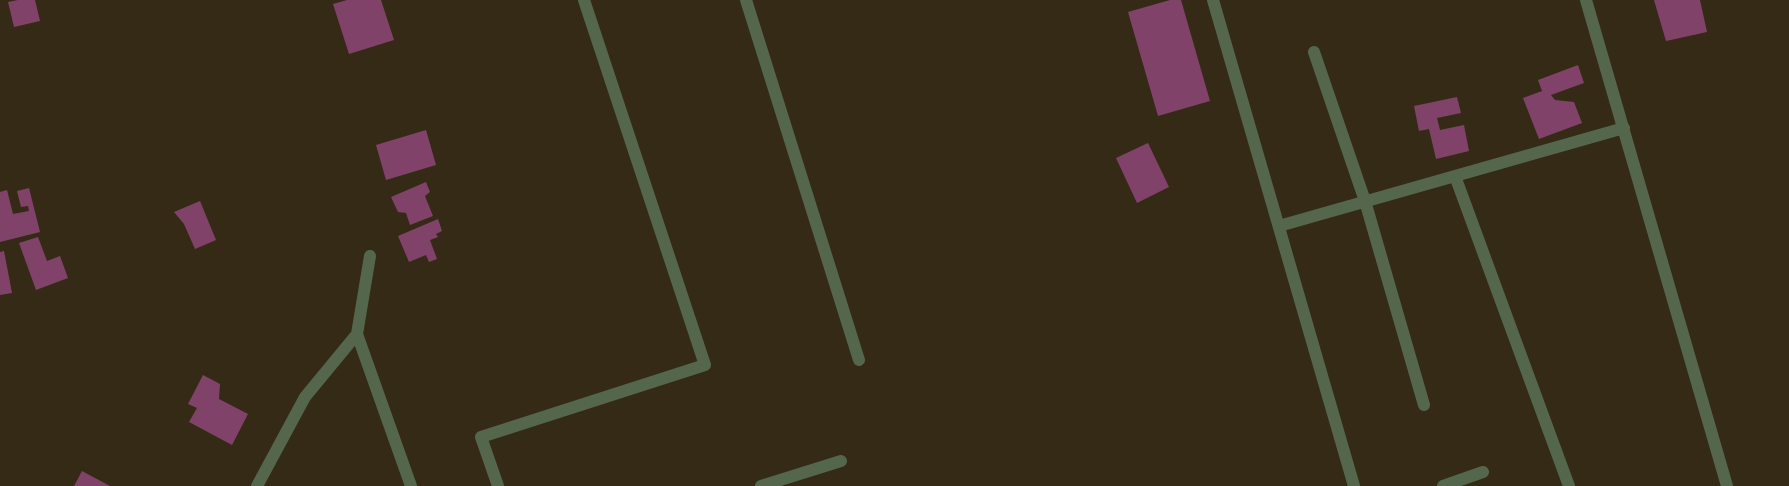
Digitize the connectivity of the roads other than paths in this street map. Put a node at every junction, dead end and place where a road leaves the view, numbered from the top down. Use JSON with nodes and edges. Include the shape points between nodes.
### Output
{"nodes":[{"id":1,"x":584,"y":0,"type":"edge"},
{"id":2,"x":746,"y":0,"type":"edge"},
{"id":3,"x":1213,"y":0,"type":"edge"},
{"id":4,"x":1586,"y":0,"type":"edge"},
{"id":5,"x":1314,"y":52,"type":"dead end"},
{"id":6,"x":1624,"y":128,"type":"junction"},
{"id":7,"x":1455,"y":176,"type":"junction"},
{"id":8,"x":1365,"y":202,"type":"junction"},
{"id":9,"x":1279,"y":226,"type":"junction"},
{"id":10,"x":370,"y":256,"type":"dead end"},
{"id":11,"x":357,"y":334,"type":"junction"},
{"id":12,"x":859,"y":360,"type":"dead end"},
{"id":13,"x":1424,"y":405,"type":"dead end"},
{"id":14,"x":841,"y":461,"type":"dead end"},
{"id":15,"x":1483,"y":472,"type":"dead end"},
{"id":16,"x":257,"y":486,"type":"edge"},
{"id":17,"x":411,"y":486,"type":"edge"},
{"id":18,"x":498,"y":486,"type":"edge"},
{"id":19,"x":760,"y":486,"type":"edge"},
{"id":20,"x":1354,"y":486,"type":"edge"},
{"id":21,"x":1443,"y":486,"type":"edge"},
{"id":22,"x":1569,"y":486,"type":"edge"},
{"id":23,"x":1727,"y":486,"type":"edge"}],
"edges":[{"from":1,"to":18,"type":"street","via":[[705,365],[481,437]]},
{"from":2,"to":12,"type":"street"},
{"from":3,"to":9,"type":"street"},
{"from":4,"to":6,"type":"street"},
{"from":5,"to":8,"type":"street"},
{"from":6,"to":7,"type":"street"},
{"from":6,"to":23,"type":"street"},
{"from":7,"to":8,"type":"street"},
{"from":7,"to":22,"type":"street"},
{"from":8,"to":9,"type":"street"},
{"from":8,"to":13,"type":"street"},
{"from":9,"to":20,"type":"street"},
{"from":10,"to":11,"type":"street"},
{"from":11,"to":16,"type":"street","via":[[305,397]]},
{"from":11,"to":17,"type":"street"},
{"from":14,"to":19,"type":"street"},
{"from":15,"to":21,"type":"street"}]}
